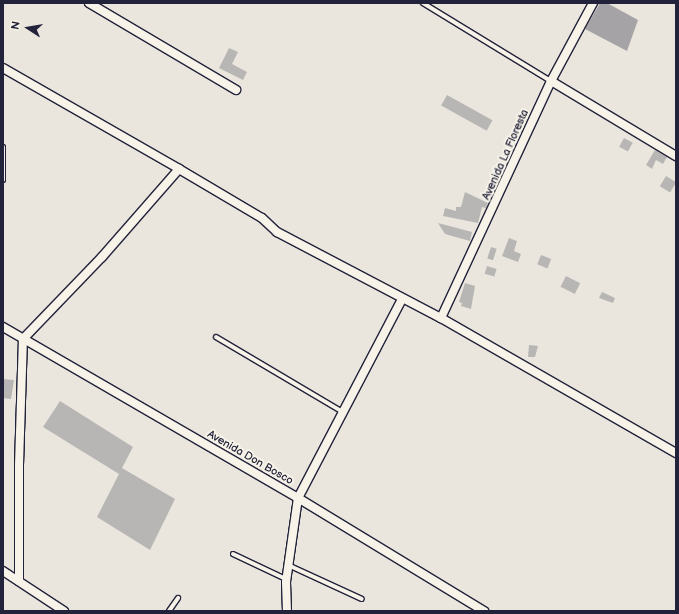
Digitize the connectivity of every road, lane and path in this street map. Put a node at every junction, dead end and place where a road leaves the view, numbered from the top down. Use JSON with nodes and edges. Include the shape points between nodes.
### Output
{"nodes":[{"id":1,"x":89,"y":3,"type":"edge"},
{"id":2,"x":423,"y":3,"type":"edge"},
{"id":3,"x":593,"y":3,"type":"edge"},
{"id":4,"x":3,"y":68,"type":"edge"},
{"id":5,"x":551,"y":81,"type":"junction"},
{"id":6,"x":236,"y":90,"type":"dead end"},
{"id":7,"x":3,"y":147,"type":"edge"},
{"id":8,"x":676,"y":156,"type":"edge"},
{"id":9,"x":179,"y":169,"type":"junction"},
{"id":10,"x":3,"y":180,"type":"edge"},
{"id":11,"x":402,"y":299,"type":"junction"},
{"id":12,"x":440,"y":318,"type":"junction"},
{"id":13,"x":3,"y":327,"type":"edge"},
{"id":14,"x":216,"y":337,"type":"dead end"},
{"id":15,"x":24,"y":339,"type":"junction"},
{"id":16,"x":344,"y":412,"type":"junction"},
{"id":17,"x":676,"y":453,"type":"edge"},
{"id":18,"x":298,"y":498,"type":"junction"},
{"id":19,"x":233,"y":554,"type":"dead end"},
{"id":20,"x":288,"y":565,"type":"junction"},
{"id":21,"x":3,"y":571,"type":"edge"},
{"id":22,"x":286,"y":579,"type":"junction"},
{"id":23,"x":19,"y":581,"type":"junction"},
{"id":24,"x":178,"y":598,"type":"dead end"},
{"id":25,"x":362,"y":600,"type":"dead end"},
{"id":26,"x":472,"y":608,"type":"edge"},
{"id":27,"x":64,"y":611,"type":"edge"},
{"id":28,"x":169,"y":611,"type":"edge"},
{"id":29,"x":287,"y":611,"type":"edge"},
{"id":30,"x":484,"y":611,"type":"edge"}],
"edges":[{"from":1,"to":6,"type":"street"},
{"from":2,"to":5,"type":"lane"},
{"from":3,"to":5,"type":"street","name":"Avenida La Floresta"},
{"from":4,"to":9,"type":"street"},
{"from":5,"to":8,"type":"street"},
{"from":5,"to":12,"type":"street","name":"Avenida La Floresta"},
{"from":7,"to":10,"type":"lane"},
{"from":9,"to":11,"type":"street","via":[[262,218],[276,232]]},
{"from":9,"to":15,"type":"street","via":[[102,257]]},
{"from":11,"to":12,"type":"street"},
{"from":11,"to":16,"type":"street"},
{"from":12,"to":17,"type":"street"},
{"from":13,"to":15,"type":"street","name":"Avenida Don Bosco"},
{"from":14,"to":16,"type":"lane"},
{"from":15,"to":18,"type":"street","name":"Avenida Don Bosco"},
{"from":15,"to":23,"type":"street","via":[[19,465]]},
{"from":16,"to":18,"type":"street"},
{"from":18,"to":20,"type":"street"},
{"from":18,"to":26,"type":"street","name":"Avenida Don Bosco"},
{"from":19,"to":22,"type":"lane"},
{"from":20,"to":22,"type":"street"},
{"from":20,"to":25,"type":"lane"},
{"from":21,"to":23,"type":"street"},
{"from":22,"to":29,"type":"street"},
{"from":23,"to":27,"type":"street"},
{"from":24,"to":28,"type":"lane"},
{"from":26,"to":30,"type":"street","name":"Avenida Don Bosco"}]}
